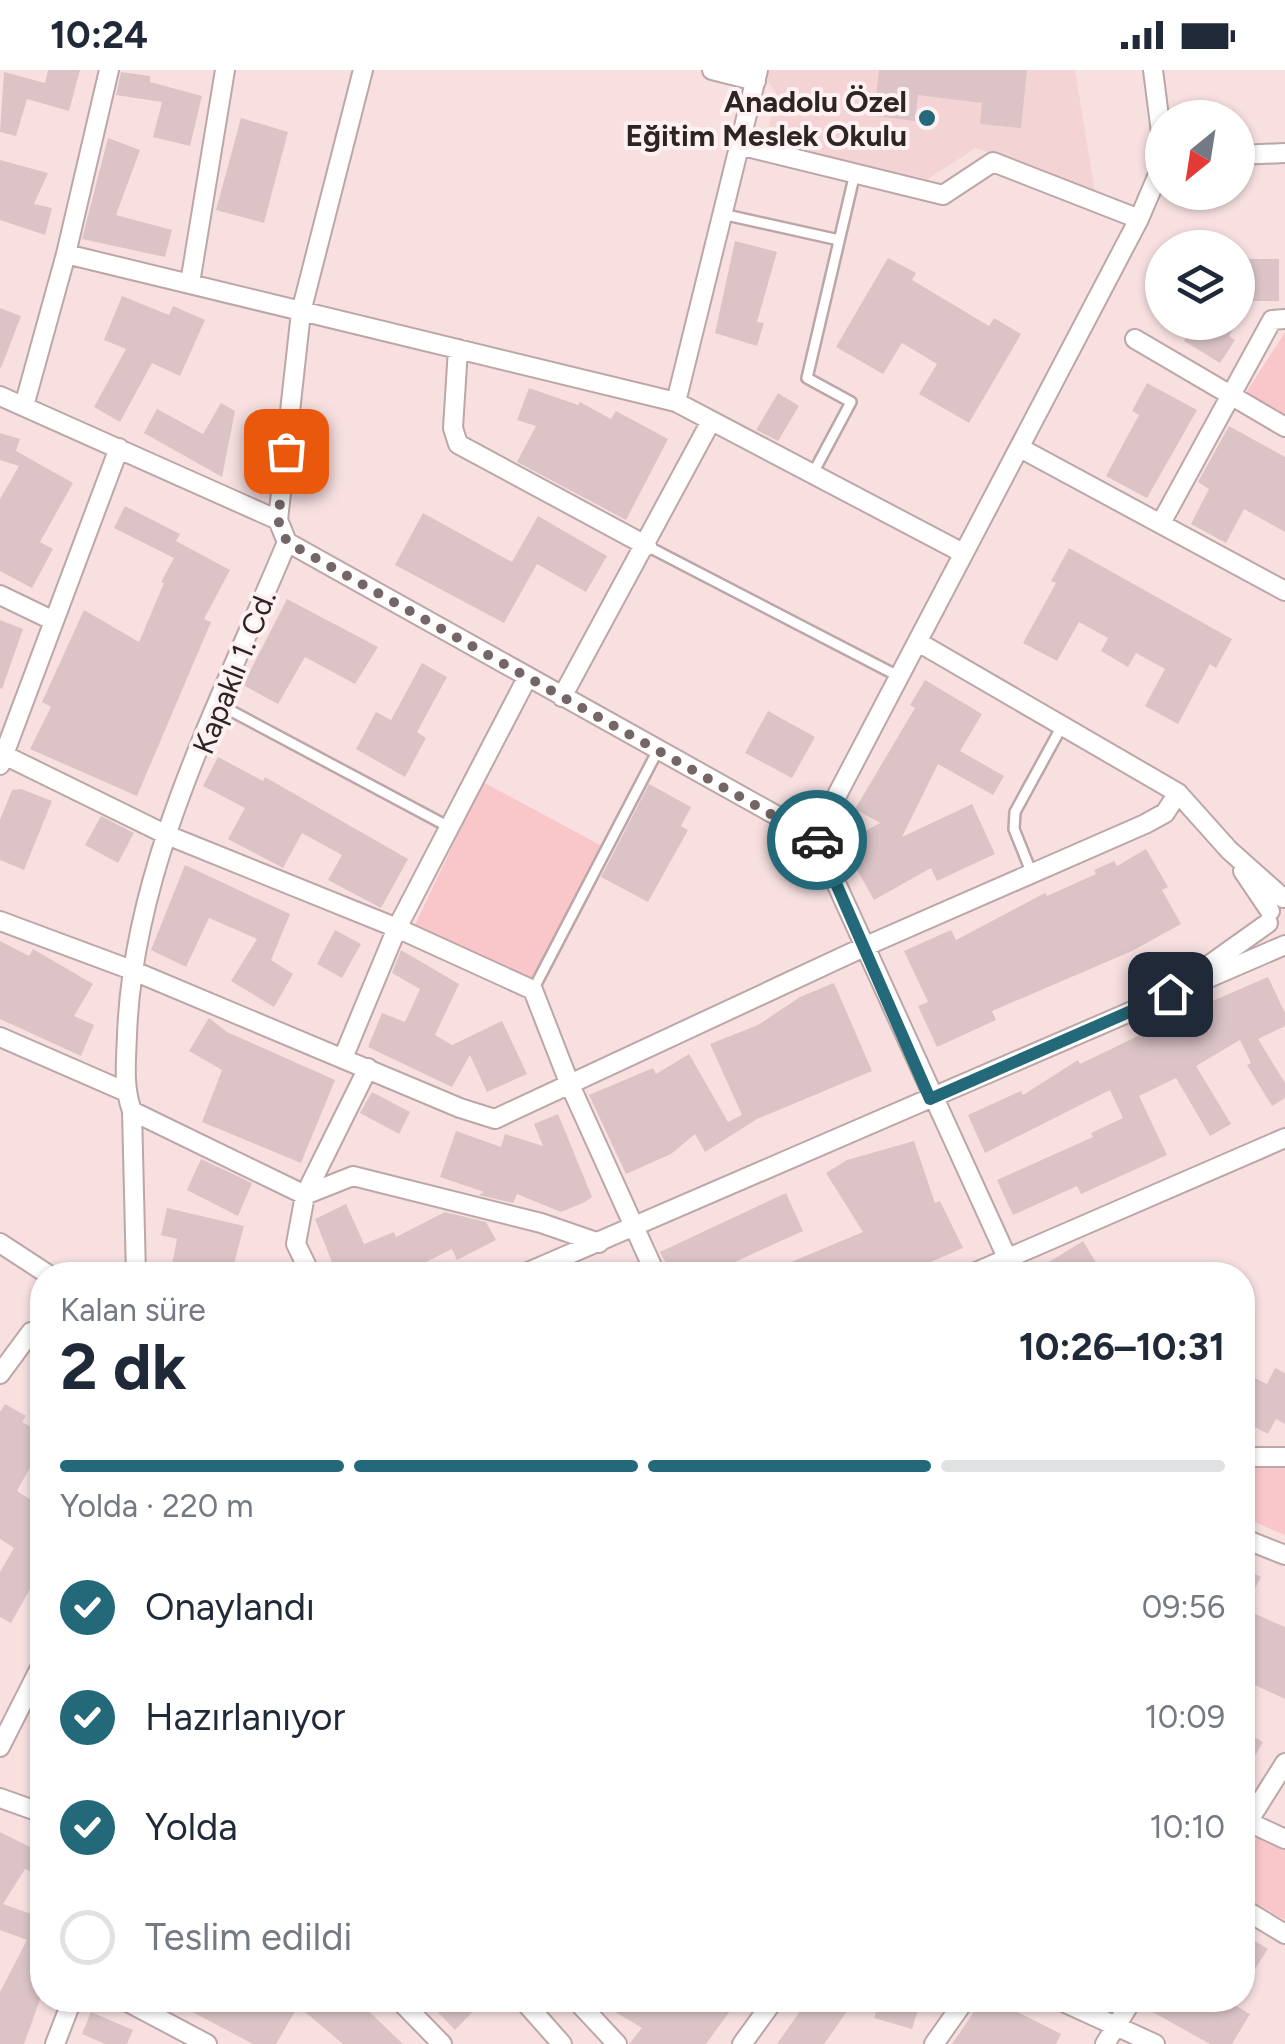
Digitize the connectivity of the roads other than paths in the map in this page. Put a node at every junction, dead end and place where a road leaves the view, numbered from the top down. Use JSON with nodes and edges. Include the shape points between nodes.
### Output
{"nodes":[{"id":1,"x":109,"y":70,"type":"edge"},
{"id":2,"x":225,"y":70,"type":"edge"},
{"id":3,"x":363,"y":70,"type":"edge"},
{"id":4,"x":712,"y":70,"type":"edge"},
{"id":5,"x":1153,"y":70,"type":"edge"},
{"id":6,"x":757,"y":76,"type":"edge"},
{"id":7,"x":1157,"y":100,"type":"edge"},
{"id":8,"x":739,"y":146,"type":"junction"},
{"id":9,"x":1285,"y":153,"type":"edge"},
{"id":10,"x":1255,"y":154,"type":"edge"},
{"id":11,"x":856,"y":173,"type":"junction"},
{"id":12,"x":1145,"y":206,"type":"edge"},
{"id":13,"x":722,"y":214,"type":"junction"},
{"id":14,"x":1139,"y":220,"type":"junction"},
{"id":15,"x":840,"y":240,"type":"junction"},
{"id":16,"x":66,"y":254,"type":"junction"},
{"id":17,"x":190,"y":283,"type":"junction"},
{"id":18,"x":301,"y":312,"type":"junction"},
{"id":19,"x":1285,"y":319,"type":"edge"},
{"id":20,"x":1135,"y":339,"type":"dead end"},
{"id":21,"x":458,"y":349,"type":"junction"},
{"id":22,"x":0,"y":396,"type":"edge"},
{"id":23,"x":1230,"y":396,"type":"junction"},
{"id":24,"x":676,"y":402,"type":"junction"},
{"id":25,"x":24,"y":406,"type":"junction"},
{"id":26,"x":710,"y":423,"type":"junction"},
{"id":27,"x":1285,"y":426,"type":"edge"},
{"id":28,"x":119,"y":448,"type":"junction"},
{"id":29,"x":1020,"y":448,"type":"junction"},
{"id":30,"x":812,"y":476,"type":"junction"},
{"id":31,"x":278,"y":520,"type":"junction"},
{"id":32,"x":1161,"y":523,"type":"junction"},
{"id":33,"x":287,"y":542,"type":"junction"},
{"id":34,"x":647,"y":546,"type":"junction"},
{"id":35,"x":962,"y":554,"type":"junction"},
{"id":36,"x":1285,"y":591,"type":"edge"},
{"id":37,"x":0,"y":595,"type":"edge"},
{"id":38,"x":54,"y":621,"type":"junction"},
{"id":39,"x":918,"y":642,"type":"junction"},
{"id":40,"x":900,"y":676,"type":"junction"},
{"id":41,"x":527,"y":678,"type":"junction"},
{"id":42,"x":562,"y":697,"type":"junction"},
{"id":43,"x":220,"y":705,"type":"junction"},
{"id":44,"x":1062,"y":726,"type":"junction"},
{"id":45,"x":658,"y":750,"type":"junction"},
{"id":46,"x":2,"y":760,"type":"edge"},
{"id":47,"x":1178,"y":793,"type":"junction"},
{"id":48,"x":450,"y":827,"type":"junction"},
{"id":49,"x":167,"y":835,"type":"junction"},
{"id":50,"x":815,"y":837,"type":"junction"},
{"id":51,"x":1032,"y":874,"type":"junction"},
{"id":52,"x":1276,"y":908,"type":"edge"},
{"id":53,"x":0,"y":920,"type":"edge"},
{"id":54,"x":396,"y":928,"type":"junction"},
{"id":55,"x":1285,"y":945,"type":"edge"},
{"id":56,"x":866,"y":946,"type":"junction"},
{"id":57,"x":129,"y":969,"type":"junction"},
{"id":58,"x":533,"y":990,"type":"junction"},
{"id":59,"x":1170,"y":994,"type":"junction"},
{"id":60,"x":0,"y":1038,"type":"edge"},
{"id":61,"x":344,"y":1058,"type":"junction"},
{"id":62,"x":368,"y":1068,"type":"junction"},
{"id":63,"x":570,"y":1085,"type":"junction"},
{"id":64,"x":124,"y":1091,"type":"junction"},
{"id":65,"x":930,"y":1099,"type":"junction"},
{"id":66,"x":132,"y":1111,"type":"junction"},
{"id":67,"x":1285,"y":1138,"type":"edge"},
{"id":68,"x":305,"y":1195,"type":"junction"},
{"id":69,"x":634,"y":1227,"type":"junction"},
{"id":70,"x":0,"y":1243,"type":"edge"},
{"id":71,"x":599,"y":1243,"type":"junction"},
{"id":72,"x":136,"y":1262,"type":"edge"},
{"id":73,"x":305,"y":1262,"type":"edge"},
{"id":74,"x":552,"y":1262,"type":"edge"},
{"id":75,"x":650,"y":1262,"type":"edge"},
{"id":76,"x":1009,"y":1262,"type":"edge"},
{"id":77,"x":1022,"y":1262,"type":"edge"},
{"id":78,"x":30,"y":1263,"type":"edge"},
{"id":79,"x":30,"y":1332,"type":"edge"},
{"id":80,"x":0,"y":1374,"type":"edge"},
{"id":81,"x":1255,"y":1457,"type":"edge"},
{"id":82,"x":1285,"y":1457,"type":"edge"},
{"id":83,"x":1255,"y":1543,"type":"edge"},
{"id":84,"x":1285,"y":1556,"type":"edge"},
{"id":85,"x":30,"y":1688,"type":"edge"},
{"id":86,"x":0,"y":1747,"type":"edge"},
{"id":87,"x":1285,"y":1763,"type":"edge"},
{"id":88,"x":0,"y":1798,"type":"edge"},
{"id":89,"x":30,"y":1809,"type":"edge"},
{"id":90,"x":1255,"y":1809,"type":"edge"},
{"id":91,"x":1255,"y":1828,"type":"edge"},
{"id":92,"x":1285,"y":1839,"type":"edge"},
{"id":93,"x":1255,"y":1916,"type":"edge"},
{"id":94,"x":1285,"y":1934,"type":"edge"},
{"id":95,"x":67,"y":2012,"type":"edge"},
{"id":96,"x":147,"y":2012,"type":"edge"},
{"id":97,"x":410,"y":2012,"type":"edge"},
{"id":98,"x":534,"y":2012,"type":"edge"},
{"id":99,"x":587,"y":2012,"type":"edge"},
{"id":100,"x":765,"y":2012,"type":"edge"},
{"id":101,"x":957,"y":2012,"type":"edge"},
{"id":102,"x":1085,"y":2012,"type":"edge"},
{"id":103,"x":1125,"y":2012,"type":"edge"},
{"id":104,"x":1116,"y":2026,"type":"junction"},
{"id":105,"x":55,"y":2044,"type":"edge"},
{"id":106,"x":207,"y":2044,"type":"edge"},
{"id":107,"x":442,"y":2044,"type":"edge"},
{"id":108,"x":562,"y":2044,"type":"edge"},
{"id":109,"x":617,"y":2044,"type":"edge"},
{"id":110,"x":742,"y":2044,"type":"edge"},
{"id":111,"x":934,"y":2044,"type":"edge"},
{"id":112,"x":1105,"y":2044,"type":"edge"},
{"id":113,"x":1155,"y":2044,"type":"edge"}],
"edges":[{"from":1,"to":16,"type":"street"},
{"from":2,"to":17,"type":"street"},
{"from":3,"to":18,"type":"street"},
{"from":4,"to":6,"type":"street"},
{"from":5,"to":7,"type":"street"},
{"from":6,"to":8,"type":"street"},
{"from":8,"to":11,"type":"street"},
{"from":8,"to":13,"type":"street"},
{"from":9,"to":10,"type":"street"},
{"from":11,"to":14,"type":"street","via":[[943,195],[992,162]]},
{"from":11,"to":15,"type":"lane"},
{"from":12,"to":14,"type":"street"},
{"from":13,"to":15,"type":"lane"},
{"from":13,"to":24,"type":"street"},
{"from":14,"to":29,"type":"street"},
{"from":15,"to":30,"type":"lane","via":[[807,378],[851,402]]},
{"from":16,"to":17,"type":"street"},
{"from":16,"to":25,"type":"street"},
{"from":17,"to":18,"type":"street"},
{"from":18,"to":21,"type":"street"},
{"from":18,"to":31,"type":"street"},
{"from":19,"to":23,"type":"street","via":[[1272,320]]},
{"from":20,"to":23,"type":"street"},
{"from":21,"to":24,"type":"street"},
{"from":21,"to":34,"type":"street","via":[[458,444]]},
{"from":22,"to":25,"type":"street"},
{"from":23,"to":27,"type":"street"},
{"from":23,"to":32,"type":"street"},
{"from":24,"to":26,"type":"street"},
{"from":25,"to":28,"type":"street"},
{"from":26,"to":30,"type":"street"},
{"from":26,"to":34,"type":"street"},
{"from":28,"to":31,"type":"street"},
{"from":28,"to":38,"type":"street"},
{"from":29,"to":32,"type":"street"},
{"from":29,"to":35,"type":"street"},
{"from":30,"to":35,"type":"street"},
{"from":31,"to":33,"type":"street"},
{"from":32,"to":36,"type":"street"},
{"from":33,"to":41,"type":"street"},
{"from":33,"to":43,"type":"street","name":"Kapaklı 1. Cd."},
{"from":34,"to":40,"type":"lane"},
{"from":34,"to":42,"type":"street"},
{"from":35,"to":39,"type":"street"},
{"from":37,"to":38,"type":"street"},
{"from":38,"to":46,"type":"street"},
{"from":39,"to":40,"type":"street"},
{"from":39,"to":44,"type":"street"},
{"from":40,"to":50,"type":"street"},
{"from":41,"to":42,"type":"street"},
{"from":41,"to":48,"type":"street"},
{"from":42,"to":45,"type":"street"},
{"from":43,"to":48,"type":"lane"},
{"from":43,"to":49,"type":"street","name":"Kapaklı 1. Cd."},
{"from":44,"to":47,"type":"street"},
{"from":44,"to":51,"type":"lane","via":[[1015,812],[1016,838]]},
{"from":45,"to":50,"type":"street"},
{"from":45,"to":58,"type":"lane"},
{"from":46,"to":49,"type":"street"},
{"from":47,"to":51,"type":"street","via":[[1165,813]]},
{"from":47,"to":52,"type":"street"},
{"from":48,"to":54,"type":"street"},
{"from":49,"to":54,"type":"street"},
{"from":49,"to":57,"type":"street","name":"Kapaklı 1. Cd."},
{"from":50,"to":56,"type":"street"},
{"from":51,"to":56,"type":"street"},
{"from":52,"to":55,"type":"street","via":[[1274,937]]},
{"from":52,"to":59,"type":"street"},
{"from":53,"to":57,"type":"street"},
{"from":54,"to":58,"type":"street"},
{"from":54,"to":61,"type":"street"},
{"from":55,"to":59,"type":"street"},
{"from":56,"to":63,"type":"street"},
{"from":56,"to":65,"type":"street"},
{"from":57,"to":61,"type":"street"},
{"from":57,"to":64,"type":"street","name":"Kapaklı 1. Cd."},
{"from":58,"to":63,"type":"street"},
{"from":59,"to":65,"type":"street"},
{"from":60,"to":64,"type":"street"},
{"from":61,"to":62,"type":"street"},
{"from":62,"to":63,"type":"street","via":[[495,1119]]},
{"from":62,"to":68,"type":"street"},
{"from":63,"to":69,"type":"street"},
{"from":64,"to":66,"type":"street","name":"Kapaklı 1. Cd."},
{"from":65,"to":69,"type":"street"},
{"from":65,"to":76,"type":"street"},
{"from":66,"to":68,"type":"street"},
{"from":66,"to":72,"type":"street","name":"Kapaklı 1. Cd."},
{"from":67,"to":77,"type":"street"},
{"from":68,"to":71,"type":"street","via":[[353,1176]]},
{"from":68,"to":73,"type":"street","via":[[296,1244]]},
{"from":69,"to":71,"type":"street"},
{"from":69,"to":75,"type":"street"},
{"from":70,"to":78,"type":"street"},
{"from":71,"to":74,"type":"street"},
{"from":79,"to":80,"type":"street"},
{"from":81,"to":82,"type":"street"},
{"from":83,"to":84,"type":"street"},
{"from":85,"to":86,"type":"street"},
{"from":87,"to":90,"type":"street"},
{"from":88,"to":89,"type":"street"},
{"from":91,"to":92,"type":"street"},
{"from":93,"to":94,"type":"street"},
{"from":95,"to":105,"type":"street"},
{"from":96,"to":106,"type":"street"},
{"from":97,"to":107,"type":"street"},
{"from":98,"to":108,"type":"street"},
{"from":99,"to":109,"type":"street"},
{"from":100,"to":110,"type":"street"},
{"from":101,"to":111,"type":"street"},
{"from":102,"to":104,"type":"street"},
{"from":103,"to":104,"type":"street"},
{"from":104,"to":112,"type":"street"},
{"from":104,"to":113,"type":"street"}]}
